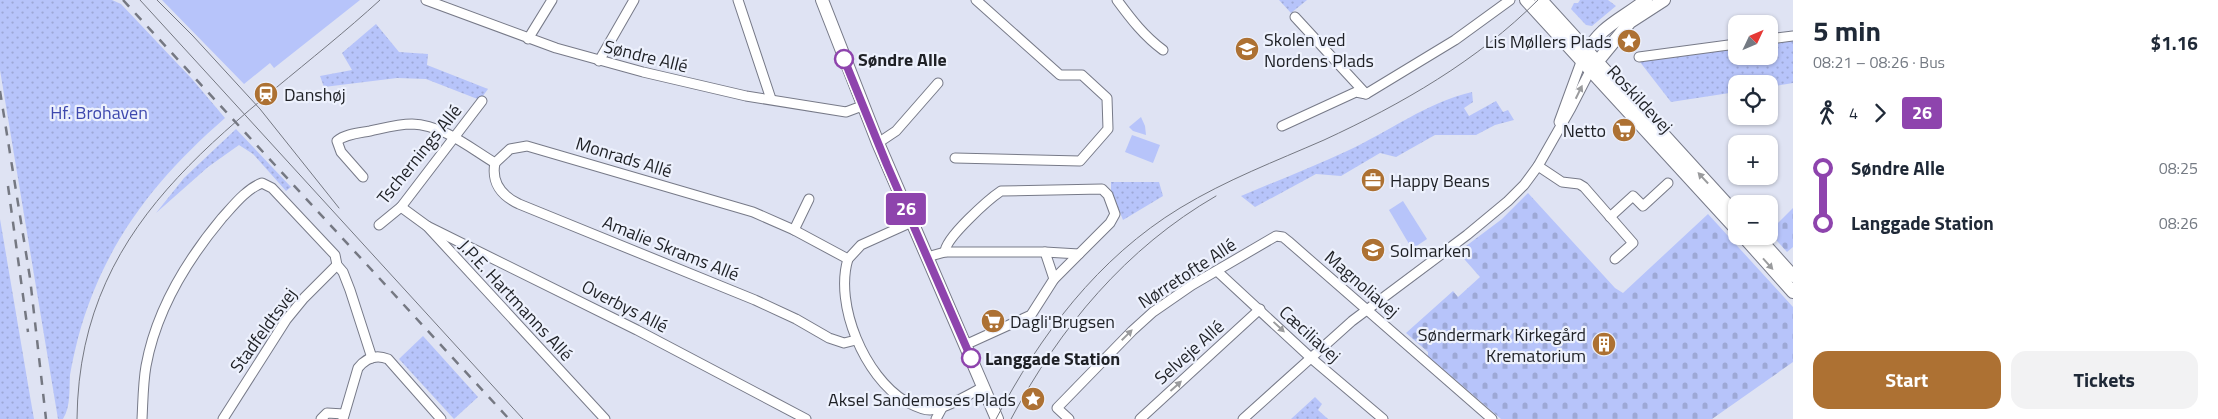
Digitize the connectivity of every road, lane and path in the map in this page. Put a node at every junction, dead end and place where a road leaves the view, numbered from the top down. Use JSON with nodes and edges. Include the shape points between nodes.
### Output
{"nodes":[{"id":1,"x":552,"y":0,"type":"edge"},
{"id":2,"x":634,"y":0,"type":"edge"},
{"id":3,"x":738,"y":0,"type":"edge"},
{"id":4,"x":822,"y":0,"type":"edge"},
{"id":5,"x":976,"y":0,"type":"edge"},
{"id":6,"x":1117,"y":0,"type":"edge"},
{"id":7,"x":1510,"y":0,"type":"edge"},
{"id":8,"x":1526,"y":0,"type":"edge"},
{"id":9,"x":1541,"y":0,"type":"edge"},
{"id":10,"x":1646,"y":0,"type":"edge"},
{"id":11,"x":1664,"y":0,"type":"edge"},
{"id":12,"x":427,"y":1,"type":"edge"},
{"id":13,"x":1295,"y":17,"type":"dead end"},
{"id":14,"x":1793,"y":36,"type":"edge"},
{"id":15,"x":1778,"y":38,"type":"edge"},
{"id":16,"x":528,"y":39,"type":"junction"},
{"id":17,"x":1728,"y":45,"type":"edge"},
{"id":18,"x":1163,"y":50,"type":"dead end"},
{"id":19,"x":1588,"y":50,"type":"junction"},
{"id":20,"x":1639,"y":57,"type":"dead end"},
{"id":21,"x":599,"y":61,"type":"junction"},
{"id":22,"x":1589,"y":64,"type":"junction"},
{"id":23,"x":938,"y":83,"type":"dead end"},
{"id":24,"x":1366,"y":94,"type":"junction"},
{"id":25,"x":771,"y":99,"type":"junction"},
{"id":26,"x":482,"y":101,"type":"dead end"},
{"id":27,"x":862,"y":106,"type":"junction"},
{"id":28,"x":1282,"y":126,"type":"dead end"},
{"id":29,"x":454,"y":138,"type":"junction"},
{"id":30,"x":878,"y":143,"type":"junction"},
{"id":31,"x":955,"y":158,"type":"dead end"},
{"id":32,"x":495,"y":163,"type":"junction"},
{"id":33,"x":1538,"y":166,"type":"junction"},
{"id":34,"x":363,"y":177,"type":"dead end"},
{"id":35,"x":1668,"y":183,"type":"dead end"},
{"id":36,"x":809,"y":199,"type":"dead end"},
{"id":37,"x":401,"y":207,"type":"junction"},
{"id":38,"x":1728,"y":213,"type":"edge"},
{"id":39,"x":1610,"y":217,"type":"junction"},
{"id":40,"x":912,"y":222,"type":"junction"},
{"id":41,"x":379,"y":225,"type":"dead end"},
{"id":42,"x":427,"y":226,"type":"junction"},
{"id":43,"x":794,"y":230,"type":"junction"},
{"id":44,"x":1750,"y":245,"type":"edge"},
{"id":45,"x":1765,"y":245,"type":"edge"},
{"id":46,"x":945,"y":252,"type":"junction"},
{"id":47,"x":1045,"y":252,"type":"junction"},
{"id":48,"x":1250,"y":252,"type":"joint"},
{"id":49,"x":1079,"y":254,"type":"junction"},
{"id":50,"x":927,"y":257,"type":"junction"},
{"id":51,"x":848,"y":258,"type":"junction"},
{"id":52,"x":1615,"y":259,"type":"dead end"},
{"id":53,"x":337,"y":265,"type":"junction"},
{"id":54,"x":1217,"y":271,"type":"junction"},
{"id":55,"x":1793,"y":276,"type":"edge"},
{"id":56,"x":1054,"y":279,"type":"junction"},
{"id":57,"x":1793,"y":292,"type":"edge"},
{"id":58,"x":1260,"y":310,"type":"junction"},
{"id":59,"x":1368,"y":310,"type":"junction"},
{"id":60,"x":856,"y":340,"type":"junction"},
{"id":61,"x":965,"y":345,"type":"junction"},
{"id":62,"x":372,"y":358,"type":"junction"},
{"id":63,"x":1311,"y":358,"type":"junction"},
{"id":64,"x":983,"y":387,"type":"junction"},
{"id":65,"x":943,"y":406,"type":"junction"},
{"id":66,"x":343,"y":416,"type":"edge"},
{"id":67,"x":142,"y":419,"type":"edge"},
{"id":68,"x":223,"y":419,"type":"edge"},
{"id":69,"x":321,"y":419,"type":"edge"},
{"id":70,"x":441,"y":419,"type":"edge"},
{"id":71,"x":605,"y":419,"type":"edge"},
{"id":72,"x":806,"y":419,"type":"edge"},
{"id":73,"x":936,"y":419,"type":"edge"},
{"id":74,"x":997,"y":419,"type":"edge"},
{"id":75,"x":1069,"y":419,"type":"edge"},
{"id":76,"x":1140,"y":419,"type":"edge"},
{"id":77,"x":1243,"y":419,"type":"edge"},
{"id":78,"x":1383,"y":419,"type":"edge"},
{"id":79,"x":1492,"y":419,"type":"edge"}],
"edges":[{"from":1,"to":16,"type":"street"},
{"from":2,"to":21,"type":"street"},
{"from":3,"to":25,"type":"street"},
{"from":4,"to":27,"type":"street"},
{"from":5,"to":31,"type":"street","via":[[1060,75],[1082,75],[1107,98],[1108,129],[1080,161],[970,162]]},
{"from":6,"to":18,"type":"street","via":[[1141,31]]},
{"from":7,"to":24,"type":"street","via":[[1451,42]]},
{"from":8,"to":22,"type":"street","name":"Roskildevej"},
{"from":9,"to":19,"type":"street","name":"Roskildevej"},
{"from":10,"to":19,"type":"street","via":[[1610,24]]},
{"from":11,"to":22,"type":"street","via":[[1630,22]]},
{"from":12,"to":16,"type":"street","name":"Søndre Allé"},
{"from":13,"to":24,"type":"street"},
{"from":14,"to":15,"type":"street"},
{"from":16,"to":21,"type":"street","name":"Søndre Allé"},
{"from":17,"to":20,"type":"street"},
{"from":19,"to":22,"type":"street","name":"Roskildevej"},
{"from":21,"to":25,"type":"street","name":"Søndre Allé"},
{"from":22,"to":33,"type":"street"},
{"from":22,"to":38,"type":"street","name":"Roskildevej"},
{"from":23,"to":30,"type":"street","via":[[896,131]]},
{"from":24,"to":28,"type":"street","via":[[1356,92]]},
{"from":25,"to":27,"type":"street","name":"Søndre Allé","via":[[846,112]]},
{"from":26,"to":29,"type":"street","name":"Tschernings Allé"},
{"from":27,"to":30,"type":"street"},
{"from":29,"to":32,"type":"street"},
{"from":29,"to":34,"type":"street","via":[[427,126],[412,124],[340,138],[337,141],[341,152]]},
{"from":29,"to":37,"type":"street","name":"Tschernings Allé"},
{"from":30,"to":40,"type":"street"},
{"from":32,"to":43,"type":"street","name":"Monrads Allé","via":[[518,146],[536,148],[753,212]]},
{"from":32,"to":60,"type":"street","name":"Amalie Skrams Allé","via":[[497,185],[507,198],[519,204],[755,300],[830,338],[844,343]]},
{"from":33,"to":39,"type":"street","via":[[1562,182],[1579,184]]},
{"from":33,"to":59,"type":"street","via":[[1498,211]]},
{"from":35,"to":39,"type":"street","via":[[1643,206],[1633,196]]},
{"from":36,"to":43,"type":"street"},
{"from":37,"to":41,"type":"street","name":"Tschernings Allé"},
{"from":37,"to":42,"type":"street","name":"J.P.E. Hartmanns Allé"},
{"from":39,"to":52,"type":"street","via":[[1633,243]]},
{"from":40,"to":50,"type":"street"},
{"from":40,"to":51,"type":"street","via":[[861,245]]},
{"from":42,"to":71,"type":"street","name":"J.P.E. Hartmanns Allé"},
{"from":42,"to":72,"type":"street","name":"Overbys Allé","via":[[637,330]]},
{"from":43,"to":51,"type":"street","name":"Monrads Allé"},
{"from":44,"to":57,"type":"street","one_way":true},
{"from":45,"to":55,"type":"street"},
{"from":46,"to":47,"type":"street"},
{"from":46,"to":49,"type":"street","via":[[952,238],[1001,191],[1102,189],[1108,195],[1115,214]]},
{"from":46,"to":50,"type":"street"},
{"from":47,"to":49,"type":"street"},
{"from":47,"to":56,"type":"street"},
{"from":48,"to":54,"type":"street","name":"Nørretofte Allé"},
{"from":48,"to":59,"type":"street","name":"Magnoliavej","via":[[1276,236],[1283,237]]},
{"from":49,"to":56,"type":"street"},
{"from":50,"to":61,"type":"street"},
{"from":51,"to":60,"type":"street","via":[[845,284]]},
{"from":53,"to":62,"type":"street","via":[[343,272]]},
{"from":53,"to":67,"type":"street","via":[[331,250],[272,188],[262,183],[249,191],[198,249],[163,311],[146,366]]},
{"from":53,"to":68,"type":"street","name":"Stadfeldtsvej","via":[[286,320]]},
{"from":54,"to":58,"type":"street","name":"Cæciliavej"},
{"from":75,"to":54,"type":"street","name":"Nørretofte Allé","one_way":true,"via":[[1057,408],[1132,330],[1172,297]]},
{"from":56,"to":61,"type":"street","via":[[1031,315]]},
{"from":58,"to":63,"type":"street","name":"Cæciliavej","one_way":true},
{"from":76,"to":58,"type":"street","name":"Selveje Allé","one_way":true},
{"from":59,"to":63,"type":"street"},
{"from":59,"to":79,"type":"street","name":"Magnoliavej"},
{"from":60,"to":65,"type":"street","via":[[874,370],[896,395],[916,408],[931,410]]},
{"from":61,"to":64,"type":"street"},
{"from":62,"to":66,"type":"street","via":[[363,361],[358,368]]},
{"from":62,"to":70,"type":"street","via":[[381,356],[388,359]]},
{"from":63,"to":77,"type":"street"},
{"from":63,"to":78,"type":"street","name":"Cæciliavej"},
{"from":64,"to":65,"type":"street"},
{"from":64,"to":74,"type":"street"},
{"from":65,"to":73,"type":"street"},
{"from":66,"to":69,"type":"street","via":[[327,412]]}]}
